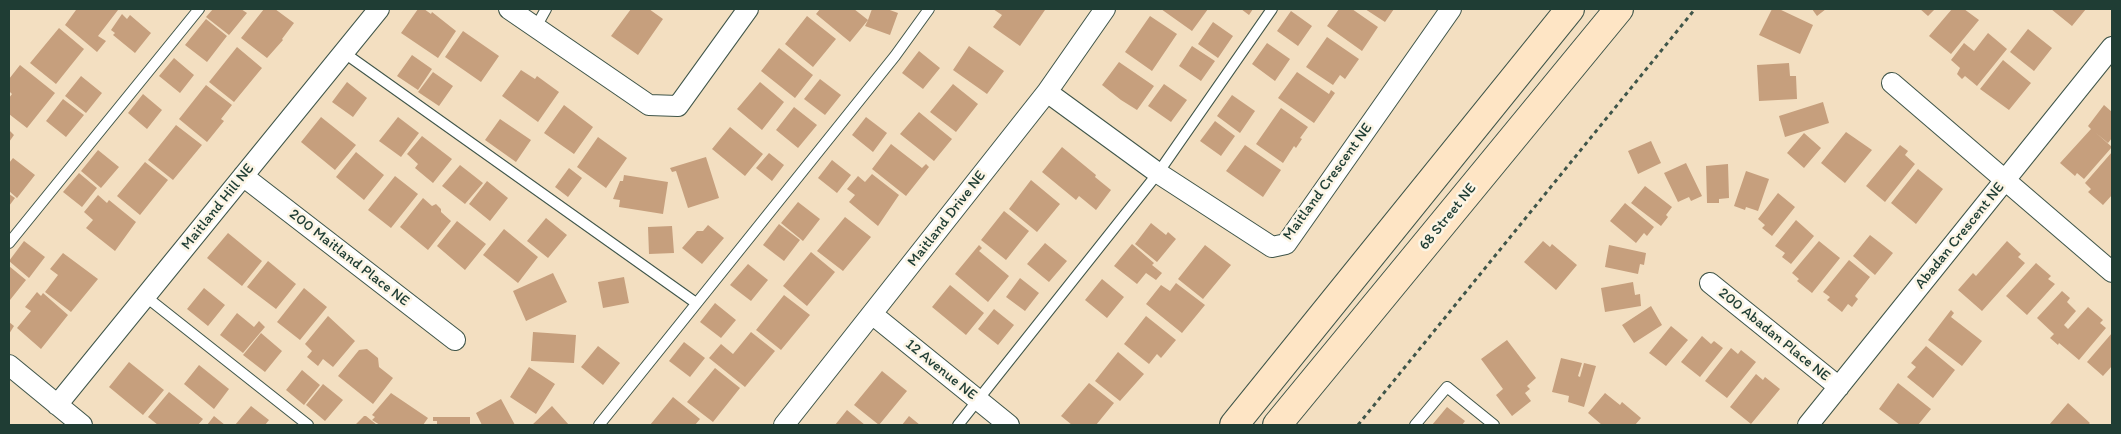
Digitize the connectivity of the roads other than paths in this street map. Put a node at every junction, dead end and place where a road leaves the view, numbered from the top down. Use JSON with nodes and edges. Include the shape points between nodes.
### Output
{"nodes":[{"id":1,"x":199,"y":9,"type":"edge"},
{"id":2,"x":379,"y":9,"type":"edge"},
{"id":3,"x":509,"y":9,"type":"edge"},
{"id":4,"x":546,"y":9,"type":"edge"},
{"id":5,"x":748,"y":9,"type":"edge"},
{"id":6,"x":930,"y":9,"type":"edge"},
{"id":7,"x":1105,"y":9,"type":"edge"},
{"id":8,"x":1272,"y":9,"type":"edge"},
{"id":9,"x":1451,"y":9,"type":"edge"},
{"id":10,"x":1570,"y":9,"type":"edge"},
{"id":11,"x":1619,"y":9,"type":"edge"},
{"id":12,"x":536,"y":27,"type":"junction"},
{"id":13,"x":2112,"y":47,"type":"edge"},
{"id":14,"x":344,"y":52,"type":"junction"},
{"id":15,"x":1892,"y":83,"type":"dead end"},
{"id":16,"x":1047,"y":92,"type":"junction"},
{"id":17,"x":1158,"y":173,"type":"junction"},
{"id":18,"x":244,"y":176,"type":"junction"},
{"id":19,"x":2004,"y":181,"type":"junction"},
{"id":20,"x":9,"y":243,"type":"edge"},
{"id":21,"x":2112,"y":272,"type":"edge"},
{"id":22,"x":1710,"y":283,"type":"dead end"},
{"id":23,"x":145,"y":296,"type":"junction"},
{"id":24,"x":696,"y":303,"type":"junction"},
{"id":25,"x":872,"y":314,"type":"junction"},
{"id":26,"x":455,"y":340,"type":"dead end"},
{"id":27,"x":9,"y":365,"type":"edge"},
{"id":28,"x":1839,"y":387,"type":"junction"},
{"id":29,"x":978,"y":400,"type":"junction"},
{"id":30,"x":57,"y":405,"type":"junction"},
{"id":31,"x":82,"y":425,"type":"edge"},
{"id":32,"x":308,"y":425,"type":"edge"},
{"id":33,"x":599,"y":425,"type":"edge"},
{"id":34,"x":784,"y":425,"type":"edge"},
{"id":35,"x":958,"y":425,"type":"edge"},
{"id":36,"x":1009,"y":425,"type":"edge"},
{"id":37,"x":1234,"y":425,"type":"edge"},
{"id":38,"x":1277,"y":425,"type":"edge"},
{"id":39,"x":1415,"y":425,"type":"edge"},
{"id":40,"x":1494,"y":425,"type":"edge"},
{"id":41,"x":1808,"y":425,"type":"edge"}],
"edges":[{"from":1,"to":20,"type":"lane"},
{"from":2,"to":14,"type":"street","name":"Maitland Hill NE"},
{"from":3,"to":12,"type":"street"},
{"from":4,"to":12,"type":"lane"},
{"from":5,"to":12,"type":"street","via":[[678,106],[649,105]]},
{"from":6,"to":24,"type":"lane"},
{"from":7,"to":16,"type":"street","name":"Maitland Drive NE"},
{"from":8,"to":17,"type":"lane"},
{"from":9,"to":17,"type":"street","name":"Maitland Crescent NE","via":[[1286,244],[1272,247]]},
{"from":10,"to":37,"type":"main road"},
{"from":11,"to":38,"type":"main road","name":"68 Street NE"},
{"from":13,"to":19,"type":"street","name":"Abadan Crescent NE"},
{"from":14,"to":18,"type":"street","name":"Maitland Hill NE"},
{"from":14,"to":24,"type":"lane"},
{"from":15,"to":19,"type":"street"},
{"from":16,"to":17,"type":"street","name":"Maitland Crescent NE"},
{"from":16,"to":25,"type":"street","name":"Maitland Drive NE"},
{"from":17,"to":29,"type":"lane"},
{"from":18,"to":23,"type":"street","name":"Maitland Hill NE"},
{"from":18,"to":26,"type":"street","name":"200 Maitland Place NE"},
{"from":19,"to":21,"type":"street"},
{"from":19,"to":28,"type":"street","name":"Abadan Crescent NE"},
{"from":22,"to":28,"type":"street","name":"200 Abadan Place NE"},
{"from":23,"to":30,"type":"street","name":"Maitland Hill NE"},
{"from":23,"to":32,"type":"lane"},
{"from":24,"to":33,"type":"lane"},
{"from":25,"to":29,"type":"street","name":"12 Avenue NE"},
{"from":25,"to":34,"type":"street","name":"Maitland Drive NE"},
{"from":27,"to":30,"type":"street"},
{"from":28,"to":41,"type":"street","name":"Abadan Crescent NE"},
{"from":29,"to":35,"type":"lane"},
{"from":29,"to":36,"type":"street","name":"12 Avenue NE"},
{"from":30,"to":31,"type":"street"},
{"from":39,"to":40,"type":"lane","via":[[1446,387]]}]}
